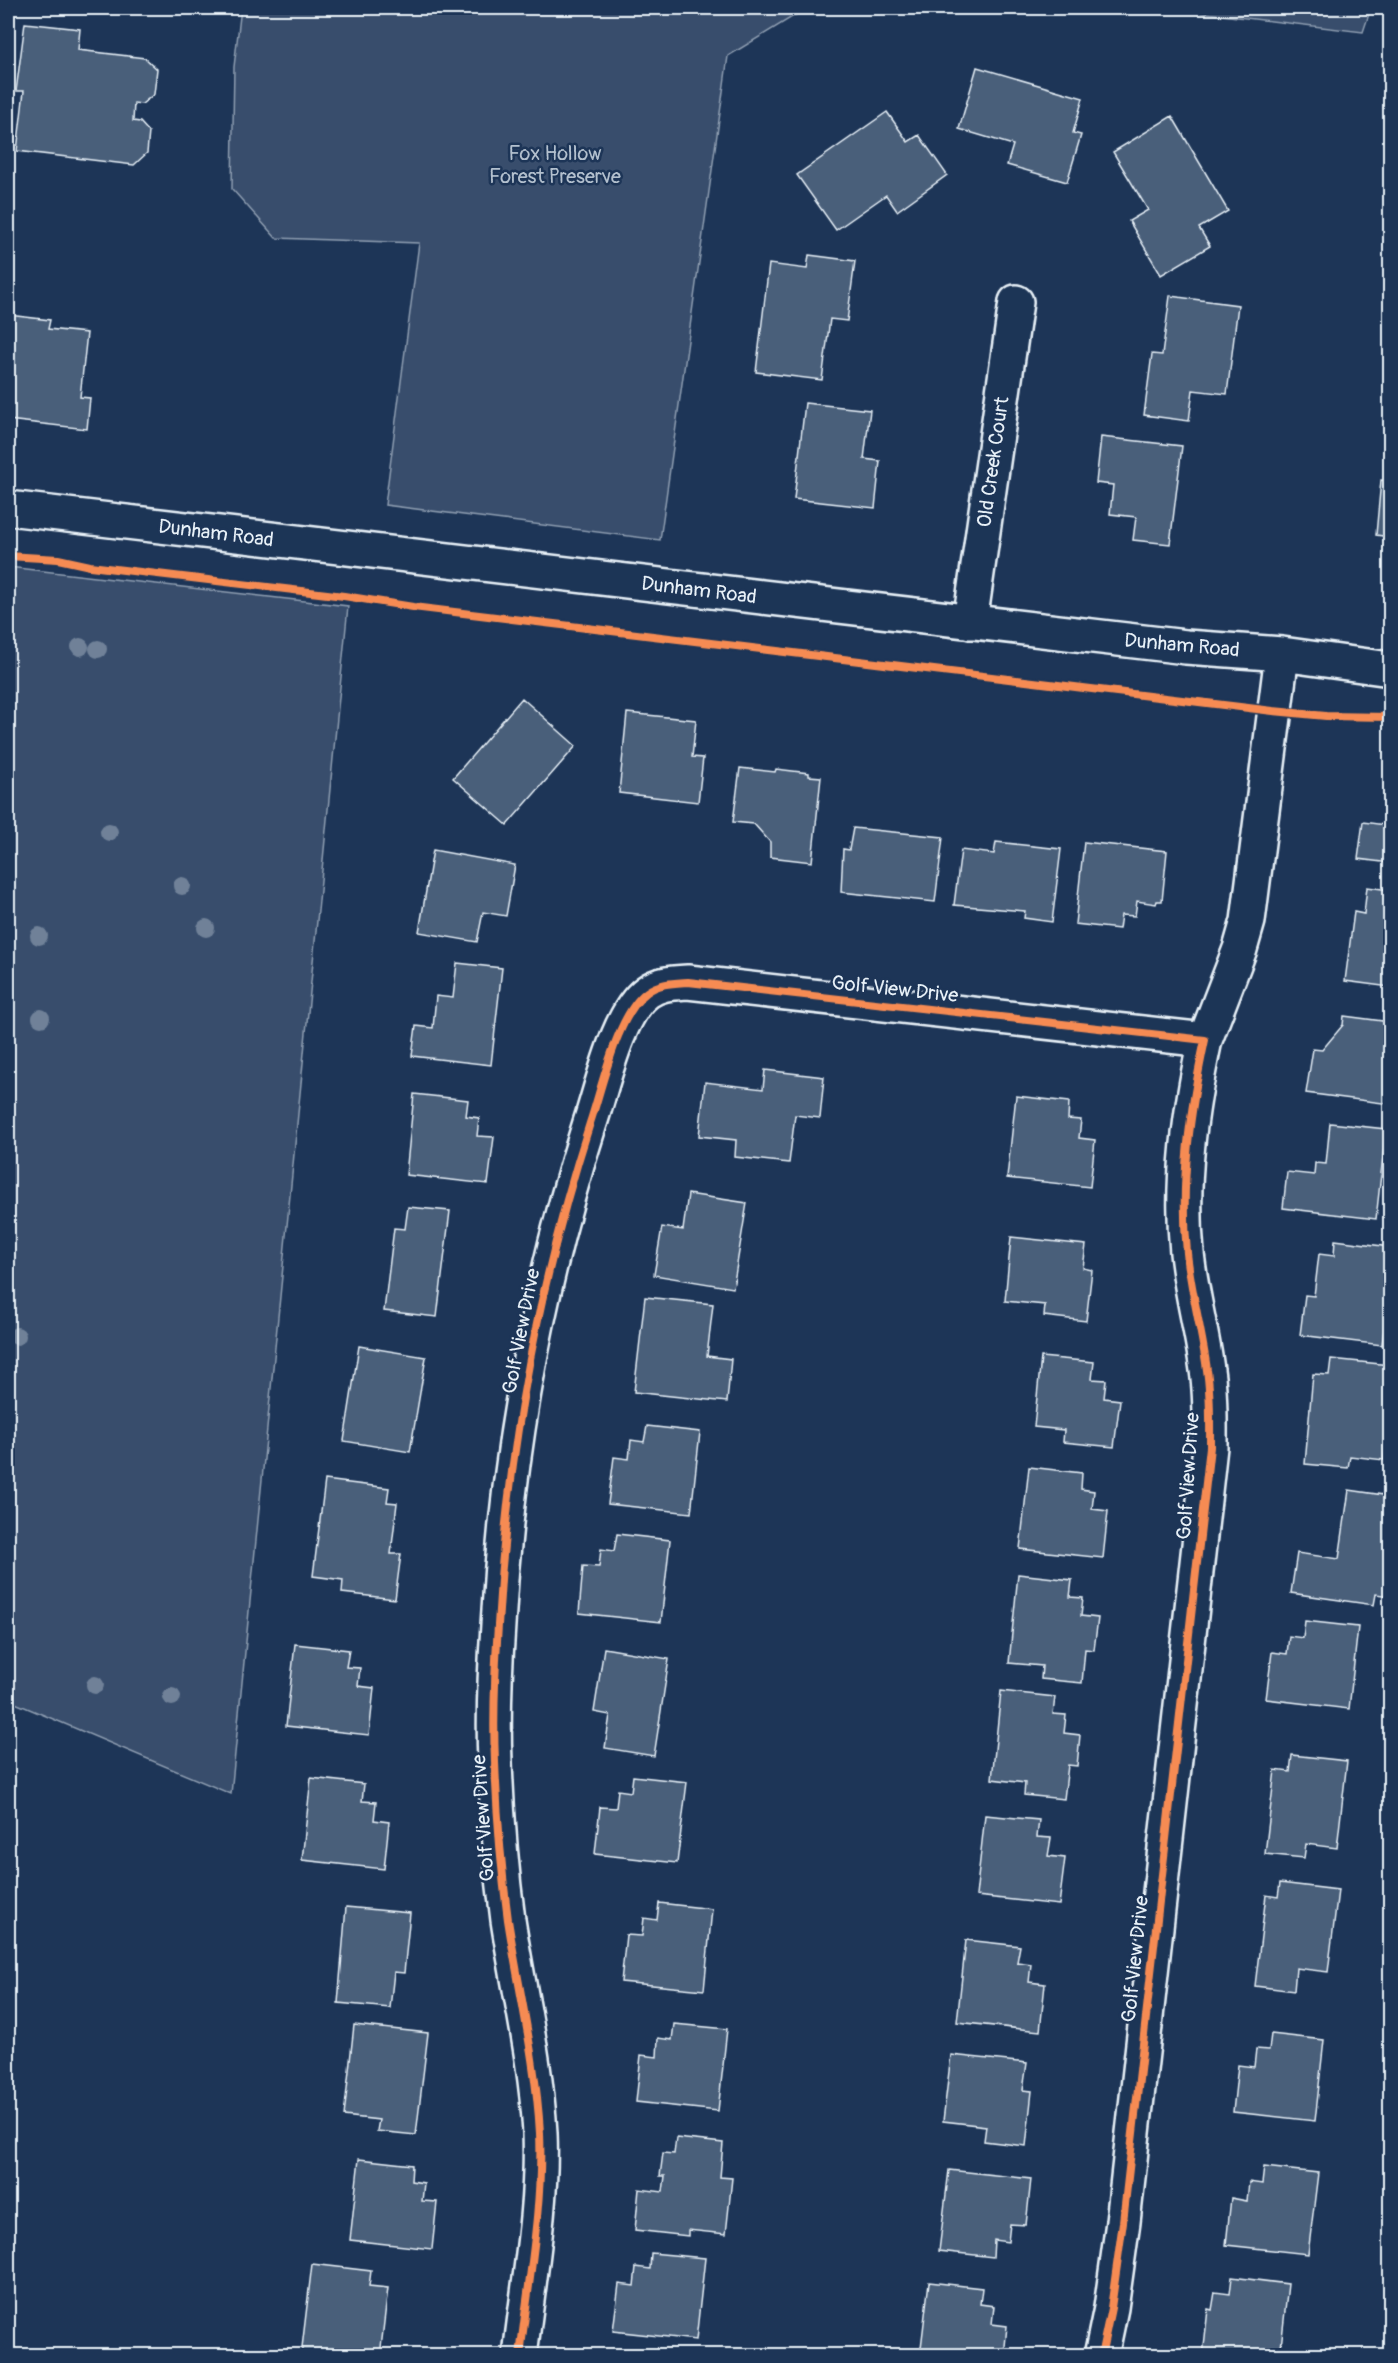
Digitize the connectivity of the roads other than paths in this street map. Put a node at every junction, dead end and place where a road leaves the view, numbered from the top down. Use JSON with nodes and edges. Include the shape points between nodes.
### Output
{"nodes":[{"id":1,"x":1016,"y":302,"type":"dead end"},
{"id":2,"x":8,"y":508,"type":"edge"},
{"id":3,"x":970,"y":622,"type":"junction"},
{"id":4,"x":1282,"y":654,"type":"junction"},
{"id":5,"x":1390,"y":669,"type":"edge"},
{"id":6,"x":1205,"y":1040,"type":"junction"},
{"id":7,"x":520,"y":2355,"type":"edge"},
{"id":8,"x":1101,"y":2355,"type":"edge"}],
"edges":[{"from":1,"to":3,"type":"street","name":"Old Creek Court"},
{"from":2,"to":3,"type":"street","name":"Dunham Road"},
{"from":3,"to":4,"type":"street","name":"Dunham Road"},
{"from":4,"to":5,"type":"street","name":"Dunham Road"},
{"from":4,"to":6,"type":"street","name":"Golf View Drive","via":[[1248,921]]},
{"from":6,"to":7,"type":"street","name":"Golf View Drive","via":[[688,982],[663,984],[646,993],[622,1026],[579,1160],[546,1285],[528,1372],[503,1545],[494,1695],[498,1822],[509,1924],[534,2067],[540,2136],[538,2203]]},
{"from":6,"to":8,"type":"street","name":"Golf View Drive","via":[[1188,1133],[1186,1214],[1187,1254],[1208,1372],[1210,1448],[1123,2222]]}]}
